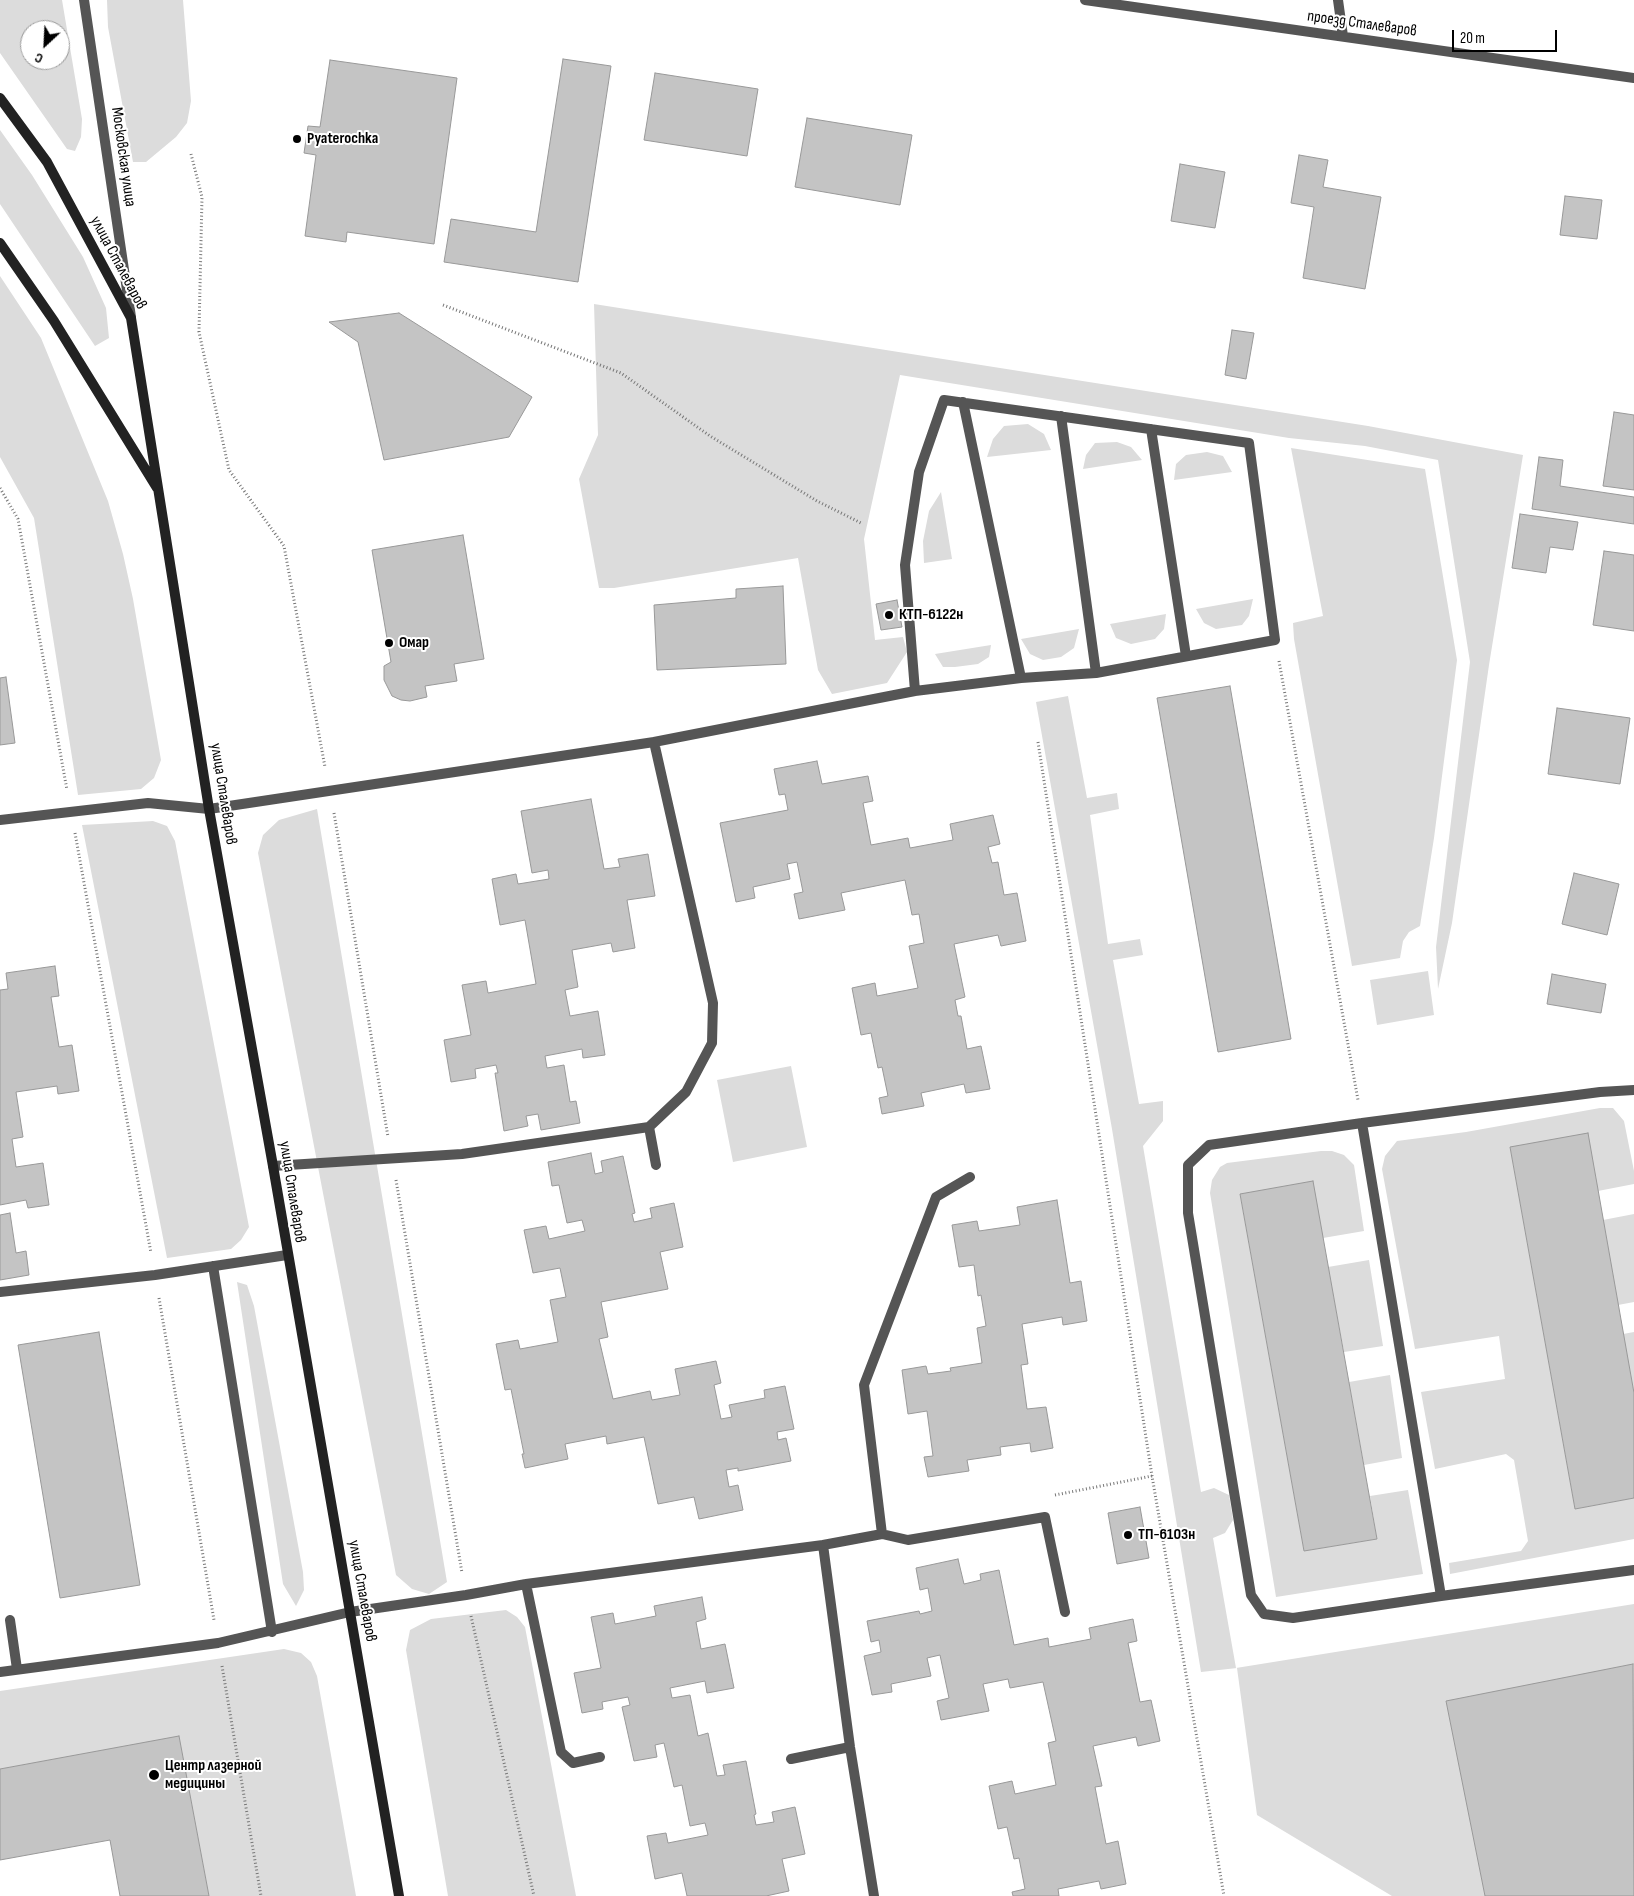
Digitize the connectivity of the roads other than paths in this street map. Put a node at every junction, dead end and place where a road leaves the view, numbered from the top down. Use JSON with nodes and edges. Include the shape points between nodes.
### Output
{"nodes":[{"id":1,"x":84,"y":0,"type":"edge"},
{"id":2,"x":1085,"y":0,"type":"edge"},
{"id":3,"x":1338,"y":0,"type":"edge"},
{"id":4,"x":1342,"y":36,"type":"junction"},
{"id":5,"x":1634,"y":78,"type":"edge"},
{"id":6,"x":0,"y":98,"type":"edge"},
{"id":7,"x":0,"y":243,"type":"edge"},
{"id":8,"x":132,"y":318,"type":"junction"},
{"id":9,"x":963,"y":402,"type":"junction"},
{"id":10,"x":1061,"y":416,"type":"junction"},
{"id":11,"x":1151,"y":429,"type":"junction"},
{"id":12,"x":160,"y":493,"type":"junction"},
{"id":13,"x":1186,"y":656,"type":"junction"},
{"id":14,"x":1096,"y":672,"type":"junction"},
{"id":15,"x":1021,"y":678,"type":"junction"},
{"id":16,"x":915,"y":692,"type":"junction"},
{"id":17,"x":654,"y":742,"type":"junction"},
{"id":18,"x":209,"y":809,"type":"junction"},
{"id":19,"x":0,"y":820,"type":"edge"},
{"id":20,"x":1634,"y":1090,"type":"edge"},
{"id":21,"x":1362,"y":1123,"type":"junction"},
{"id":22,"x":649,"y":1127,"type":"junction"},
{"id":23,"x":656,"y":1165,"type":"dead end"},
{"id":24,"x":273,"y":1166,"type":"junction"},
{"id":25,"x":970,"y":1177,"type":"dead end"},
{"id":26,"x":287,"y":1255,"type":"junction"},
{"id":27,"x":213,"y":1266,"type":"junction"},
{"id":28,"x":0,"y":1292,"type":"edge"},
{"id":29,"x":882,"y":1534,"type":"junction"},
{"id":30,"x":823,"y":1545,"type":"junction"},
{"id":31,"x":1634,"y":1570,"type":"edge"},
{"id":32,"x":526,"y":1584,"type":"junction"},
{"id":33,"x":1441,"y":1596,"type":"junction"},
{"id":34,"x":350,"y":1612,"type":"junction"},
{"id":35,"x":1065,"y":1612,"type":"dead end"},
{"id":36,"x":10,"y":1620,"type":"dead end"},
{"id":37,"x":272,"y":1632,"type":"junction"},
{"id":38,"x":17,"y":1669,"type":"junction"},
{"id":39,"x":0,"y":1672,"type":"edge"},
{"id":40,"x":850,"y":1747,"type":"junction"},
{"id":41,"x":600,"y":1757,"type":"dead end"},
{"id":42,"x":791,"y":1759,"type":"dead end"},
{"id":43,"x":399,"y":1896,"type":"edge"},
{"id":44,"x":874,"y":1896,"type":"edge"}],
"edges":[{"from":1,"to":8,"type":"street","name":"Московская улица"},
{"from":2,"to":4,"type":"street","name":"проезд Сталеваров"},
{"from":3,"to":4,"type":"street"},
{"from":4,"to":5,"type":"street","name":"проезд Сталеваров"},
{"from":6,"to":8,"type":"main road","name":"улица Сталеваров","via":[[48,162]]},
{"from":7,"to":12,"type":"main road","name":"улица Сталеваров","via":[[54,321]]},
{"from":8,"to":12,"type":"main road","name":"улица Сталеваров"},
{"from":9,"to":10,"type":"street"},
{"from":9,"to":15,"type":"street"},
{"from":9,"to":16,"type":"street","via":[[944,400],[920,472],[904,565]]},
{"from":10,"to":11,"type":"street"},
{"from":10,"to":14,"type":"street"},
{"from":11,"to":13,"type":"street"},
{"from":11,"to":13,"type":"street","via":[[1249,443],[1276,640]]},
{"from":12,"to":18,"type":"main road","name":"улица Сталеваров"},
{"from":13,"to":14,"type":"street"},
{"from":14,"to":15,"type":"street"},
{"from":15,"to":16,"type":"street"},
{"from":16,"to":17,"type":"street"},
{"from":17,"to":18,"type":"street"},
{"from":17,"to":22,"type":"street","via":[[713,1003],[712,1043],[695,1076],[686,1092]]},
{"from":18,"to":19,"type":"street","via":[[148,803]]},
{"from":18,"to":24,"type":"main road","name":"улица Сталеваров"},
{"from":20,"to":21,"type":"street"},
{"from":21,"to":33,"type":"street"},
{"from":21,"to":33,"type":"street","via":[[1208,1145],[1188,1165],[1188,1213],[1251,1595],[1264,1614],[1293,1618]]},
{"from":22,"to":23,"type":"street"},
{"from":22,"to":24,"type":"street","via":[[462,1154]]},
{"from":24,"to":26,"type":"main road","name":"улица Сталеваров"},
{"from":25,"to":29,"type":"street","via":[[936,1197],[864,1385]]},
{"from":26,"to":27,"type":"street"},
{"from":26,"to":34,"type":"main road","name":"улица Сталеваров"},
{"from":27,"to":28,"type":"street"},
{"from":27,"to":37,"type":"street"},
{"from":29,"to":30,"type":"street"},
{"from":29,"to":35,"type":"street","via":[[908,1540],[1045,1517]]},
{"from":30,"to":32,"type":"street"},
{"from":30,"to":40,"type":"street"},
{"from":31,"to":33,"type":"street"},
{"from":32,"to":34,"type":"street"},
{"from":32,"to":41,"type":"street","via":[[560,1752],[573,1762]]},
{"from":34,"to":37,"type":"street"},
{"from":34,"to":43,"type":"main road","name":"улица Сталеваров"},
{"from":36,"to":38,"type":"street"},
{"from":37,"to":38,"type":"street","via":[[218,1643]]},
{"from":38,"to":39,"type":"street"},
{"from":40,"to":42,"type":"street"},
{"from":40,"to":44,"type":"street"}]}
